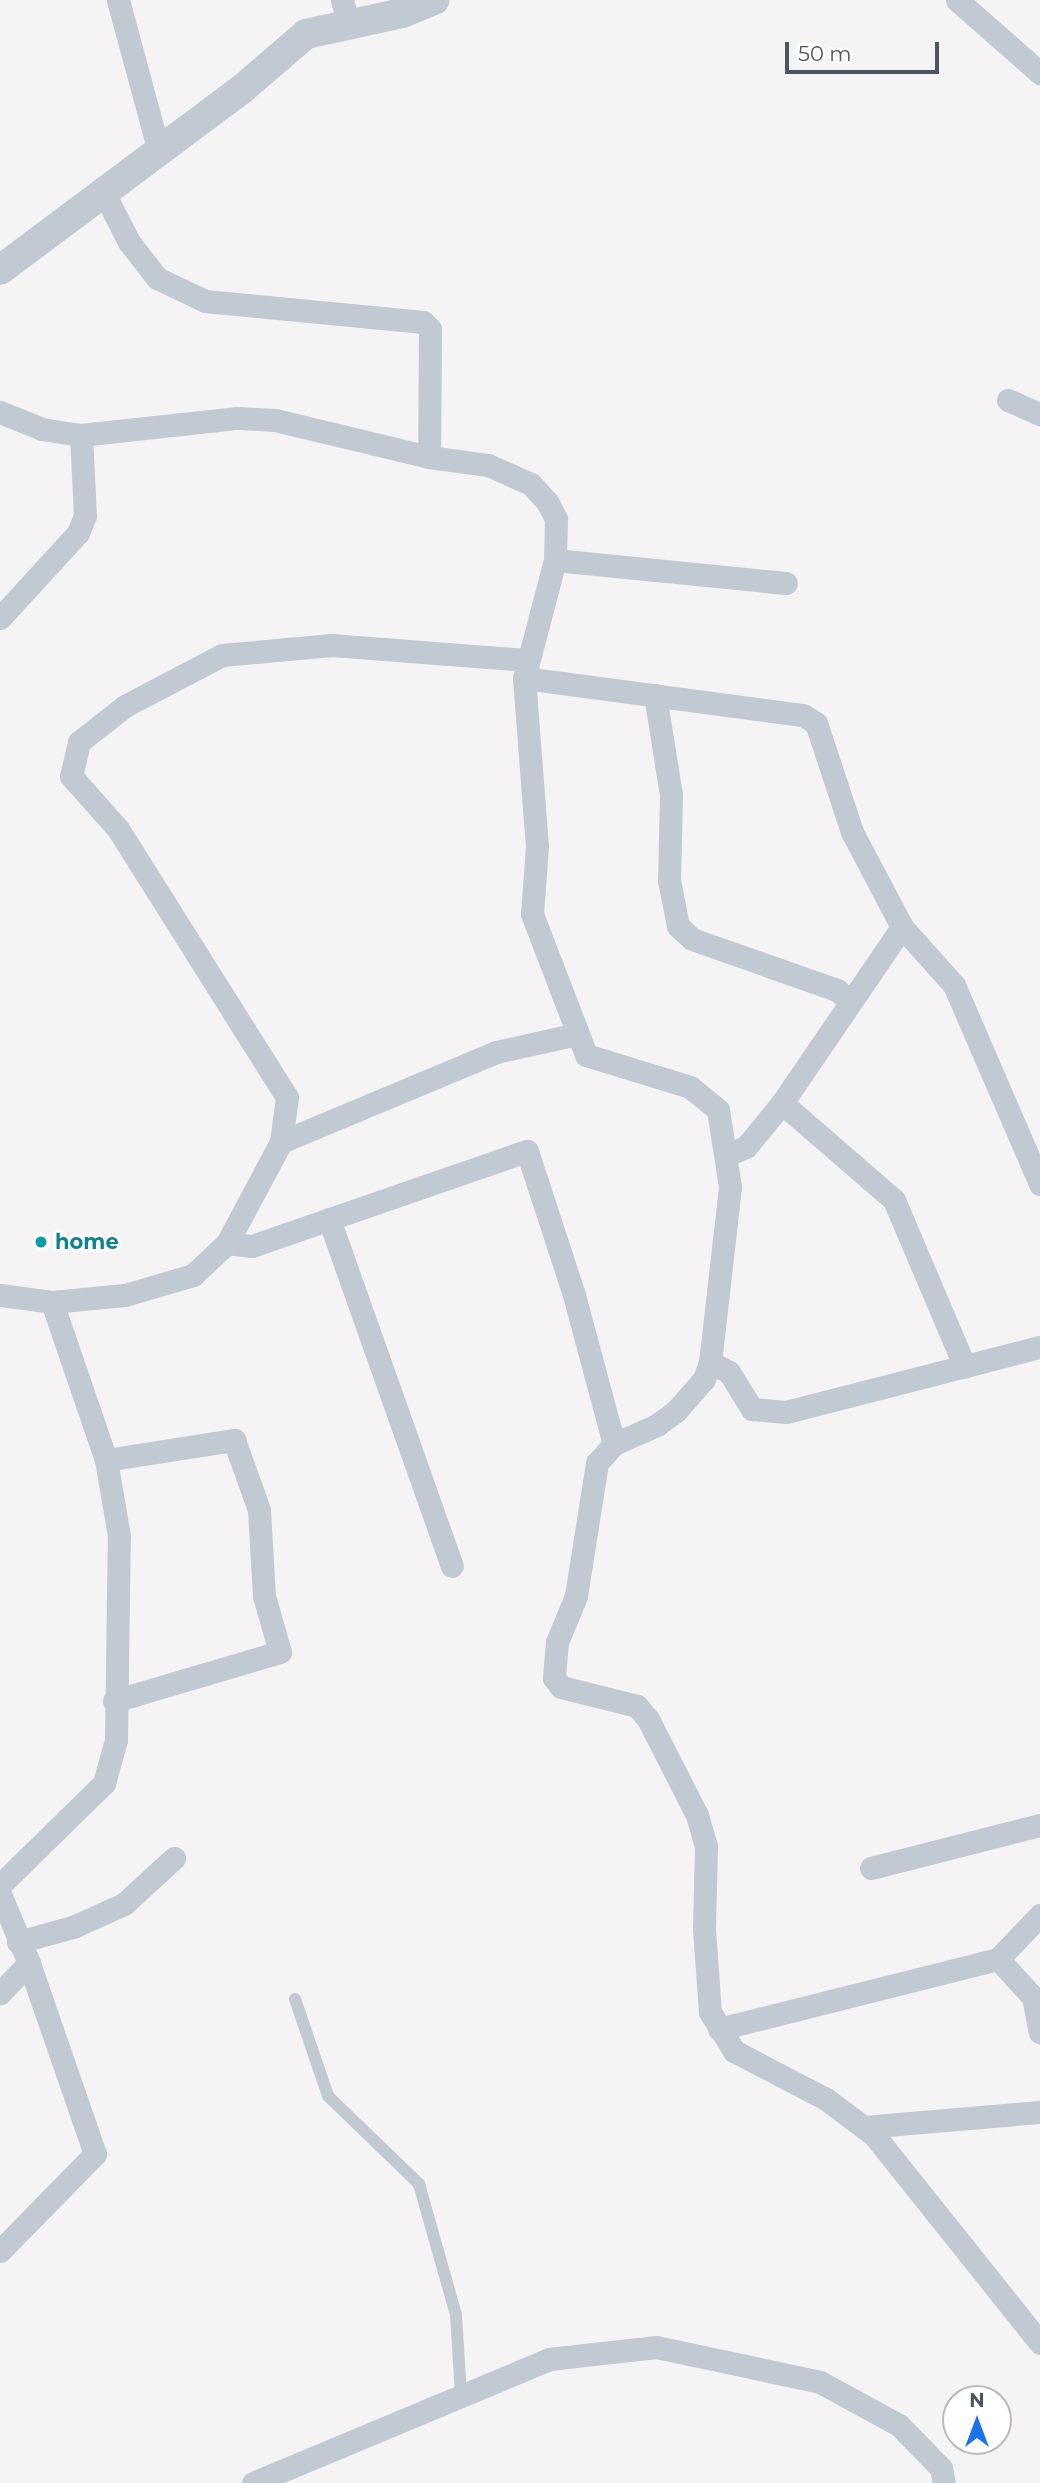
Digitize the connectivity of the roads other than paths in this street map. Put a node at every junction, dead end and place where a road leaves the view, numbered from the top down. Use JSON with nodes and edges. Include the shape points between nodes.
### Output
{"nodes":[{"id":1,"x":118,"y":0,"type":"edge"},
{"id":2,"x":434,"y":0,"type":"edge"},
{"id":3,"x":957,"y":0,"type":"edge"},
{"id":4,"x":346,"y":12,"type":"edge"},
{"id":5,"x":1040,"y":73,"type":"edge"},
{"id":6,"x":159,"y":152,"type":"junction"},
{"id":7,"x":104,"y":193,"type":"junction"},
{"id":8,"x":0,"y":270,"type":"edge"},
{"id":9,"x":1008,"y":400,"type":"dead end"},
{"id":10,"x":0,"y":412,"type":"edge"},
{"id":11,"x":1040,"y":414,"type":"edge"},
{"id":12,"x":81,"y":435,"type":"junction"},
{"id":13,"x":429,"y":457,"type":"junction"},
{"id":14,"x":555,"y":560,"type":"junction"},
{"id":15,"x":786,"y":583,"type":"dead end"},
{"id":16,"x":0,"y":618,"type":"edge"},
{"id":17,"x":525,"y":669,"type":"junction"},
{"id":18,"x":655,"y":695,"type":"junction"},
{"id":19,"x":902,"y":927,"type":"junction"},
{"id":20,"x":850,"y":1001,"type":"junction"},
{"id":21,"x":576,"y":1034,"type":"junction"},
{"id":22,"x":782,"y":1103,"type":"junction"},
{"id":23,"x":281,"y":1142,"type":"junction"},
{"id":24,"x":728,"y":1154,"type":"junction"},
{"id":25,"x":1040,"y":1184,"type":"edge"},
{"id":26,"x":330,"y":1219,"type":"junction"},
{"id":27,"x":226,"y":1243,"type":"junction"},
{"id":28,"x":0,"y":1295,"type":"edge"},
{"id":29,"x":52,"y":1302,"type":"junction"},
{"id":30,"x":1040,"y":1347,"type":"edge"},
{"id":31,"x":710,"y":1362,"type":"junction"},
{"id":32,"x":964,"y":1367,"type":"junction"},
{"id":33,"x":614,"y":1444,"type":"junction"},
{"id":34,"x":106,"y":1460,"type":"junction"},
{"id":35,"x":452,"y":1566,"type":"dead end"},
{"id":36,"x":114,"y":1701,"type":"junction"},
{"id":37,"x":1040,"y":1825,"type":"edge"},
{"id":38,"x":174,"y":1858,"type":"dead end"},
{"id":39,"x":871,"y":1868,"type":"dead end"},
{"id":40,"x":0,"y":1885,"type":"edge"},
{"id":41,"x":0,"y":1894,"type":"edge"},
{"id":42,"x":1040,"y":1915,"type":"edge"},
{"id":43,"x":19,"y":1942,"type":"junction"},
{"id":44,"x":998,"y":1959,"type":"junction"},
{"id":45,"x":29,"y":1963,"type":"junction"},
{"id":46,"x":0,"y":1993,"type":"edge"},
{"id":47,"x":295,"y":1999,"type":"dead end"},
{"id":48,"x":719,"y":2029,"type":"junction"},
{"id":49,"x":1040,"y":2032,"type":"edge"},
{"id":50,"x":1040,"y":2112,"type":"edge"},
{"id":51,"x":864,"y":2127,"type":"junction"},
{"id":52,"x":0,"y":2251,"type":"edge"},
{"id":53,"x":1040,"y":2343,"type":"edge"},
{"id":54,"x":461,"y":2395,"type":"junction"},
{"id":55,"x":253,"y":2483,"type":"edge"},
{"id":56,"x":944,"y":2483,"type":"edge"}],
"edges":[{"from":1,"to":6,"type":"street"},
{"from":2,"to":4,"type":"street"},
{"from":3,"to":5,"type":"street"},
{"from":4,"to":6,"type":"street","via":[[306,34]]},
{"from":6,"to":7,"type":"street"},
{"from":7,"to":8,"type":"street"},
{"from":7,"to":13,"type":"street","via":[[129,242],[157,278],[205,302],[423,322],[430,329]]},
{"from":9,"to":11,"type":"street"},
{"from":10,"to":12,"type":"street","via":[[42,429]]},
{"from":12,"to":13,"type":"street","via":[[238,418],[275,420],[365,438]]},
{"from":12,"to":16,"type":"street","via":[[85,516],[78,533]]},
{"from":13,"to":14,"type":"street","via":[[488,465],[531,484],[556,519]]},
{"from":14,"to":15,"type":"street"},
{"from":14,"to":17,"type":"street"},
{"from":17,"to":18,"type":"street"},
{"from":17,"to":21,"type":"street","via":[[537,846],[532,914]]},
{"from":17,"to":23,"type":"street","via":[[332,645],[222,655],[125,706],[79,743],[71,776],[118,829],[287,1097]]},
{"from":18,"to":19,"type":"street","via":[[803,715],[816,723],[852,832]]},
{"from":18,"to":20,"type":"street","via":[[671,795],[669,880],[678,926],[692,939],[836,989]]},
{"from":19,"to":20,"type":"street"},
{"from":19,"to":25,"type":"street","via":[[954,985]]},
{"from":20,"to":22,"type":"street"},
{"from":21,"to":23,"type":"street","via":[[496,1052]]},
{"from":21,"to":24,"type":"street","via":[[586,1055],[607,1065],[690,1087],[718,1110]]},
{"from":22,"to":24,"type":"street","via":[[746,1147]]},
{"from":22,"to":32,"type":"street","via":[[894,1200]]},
{"from":23,"to":27,"type":"street"},
{"from":24,"to":31,"type":"street","via":[[730,1187]]},
{"from":26,"to":27,"type":"street","via":[[252,1246]]},
{"from":26,"to":33,"type":"street","via":[[527,1151],[575,1295]]},
{"from":26,"to":35,"type":"street"},
{"from":27,"to":29,"type":"street","via":[[193,1275],[125,1295]]},
{"from":28,"to":29,"type":"street"},
{"from":29,"to":34,"type":"street"},
{"from":30,"to":32,"type":"street"},
{"from":31,"to":32,"type":"street","via":[[729,1372],[752,1409],[762,1413],[786,1412]]},
{"from":31,"to":33,"type":"street","via":[[705,1379],[676,1411]]},
{"from":33,"to":48,"type":"street","via":[[597,1463],[576,1596],[557,1642],[554,1678],[561,1688],[637,1706],[697,1815],[706,1846],[704,1929],[710,2012]]},
{"from":34,"to":36,"type":"street","via":[[119,1536]]},
{"from":34,"to":36,"type":"street","via":[[234,1440],[259,1510],[264,1597],[279,1651]]},
{"from":36,"to":40,"type":"street","via":[[116,1740],[104,1783]]},
{"from":37,"to":39,"type":"street"},
{"from":38,"to":43,"type":"street","via":[[124,1904],[73,1927]]},
{"from":41,"to":43,"type":"street"},
{"from":42,"to":44,"type":"street"},
{"from":43,"to":45,"type":"street"},
{"from":44,"to":48,"type":"street"},
{"from":44,"to":49,"type":"street","via":[[1033,1997]]},
{"from":45,"to":46,"type":"street"},
{"from":45,"to":52,"type":"street","via":[[96,2154]]},
{"from":47,"to":54,"type":"lane","via":[[328,2096],[419,2184],[456,2315]]},
{"from":48,"to":51,"type":"street","via":[[734,2051],[826,2099]]},
{"from":50,"to":51,"type":"street"},
{"from":51,"to":53,"type":"street"},
{"from":54,"to":55,"type":"street"},
{"from":54,"to":56,"type":"street","via":[[550,2359],[656,2347],[820,2382],[899,2426],[941,2468]]}]}
